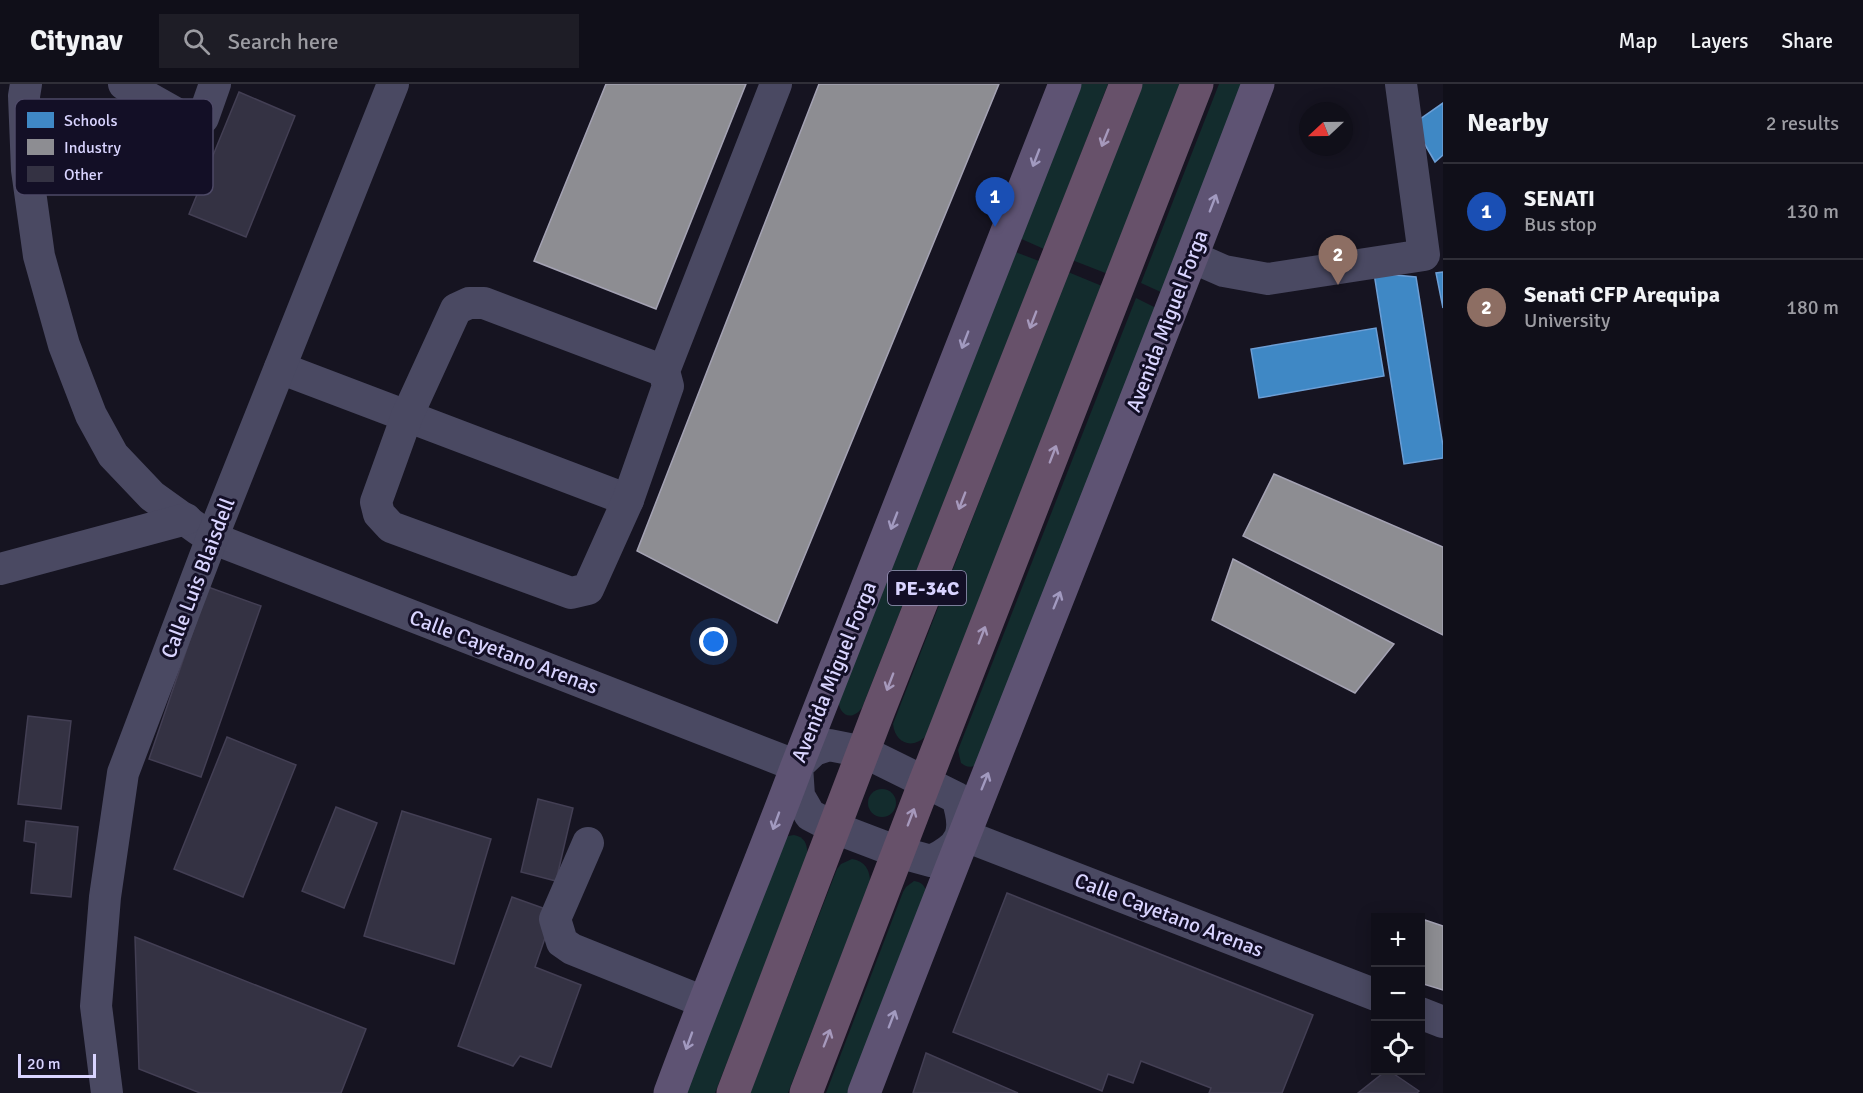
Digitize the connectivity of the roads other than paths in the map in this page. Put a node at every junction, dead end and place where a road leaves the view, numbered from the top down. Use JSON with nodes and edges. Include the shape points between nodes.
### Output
{"nodes":[{"id":1,"x":26,"y":84,"type":"edge"},
{"id":2,"x":124,"y":84,"type":"edge"},
{"id":3,"x":215,"y":84,"type":"edge"},
{"id":4,"x":393,"y":84,"type":"edge"},
{"id":5,"x":776,"y":84,"type":"edge"},
{"id":6,"x":1065,"y":84,"type":"edge"},
{"id":7,"x":1126,"y":84,"type":"edge"},
{"id":8,"x":1197,"y":84,"type":"edge"},
{"id":9,"x":1258,"y":84,"type":"edge"},
{"id":10,"x":1401,"y":84,"type":"edge"},
{"id":11,"x":24,"y":99,"type":"edge"},
{"id":12,"x":151,"y":99,"type":"edge"},
{"id":13,"x":210,"y":99,"type":"edge"},
{"id":14,"x":30,"y":195,"type":"edge"},
{"id":15,"x":1192,"y":257,"type":"junction"},
{"id":16,"x":280,"y":368,"type":"junction"},
{"id":17,"x":664,"y":371,"type":"junction"},
{"id":18,"x":407,"y":416,"type":"junction"},
{"id":19,"x":628,"y":500,"type":"junction"},
{"id":20,"x":186,"y":519,"type":"junction"},
{"id":21,"x":212,"y":538,"type":"junction"},
{"id":22,"x":0,"y":569,"type":"edge"},
{"id":23,"x":864,"y":752,"type":"junction"},
{"id":24,"x":797,"y":766,"type":"junction"},
{"id":25,"x":925,"y":782,"type":"junction"},
{"id":26,"x":835,"y":828,"type":"junction"},
{"id":27,"x":963,"y":835,"type":"junction"},
{"id":28,"x":588,"y":843,"type":"dead end"},
{"id":29,"x":898,"y":852,"type":"junction"},
{"id":30,"x":1371,"y":993,"type":"edge"},
{"id":31,"x":704,"y":1002,"type":"junction"},
{"id":32,"x":1425,"y":1015,"type":"edge"},
{"id":33,"x":1443,"y":1022,"type":"edge"},
{"id":34,"x":107,"y":1093,"type":"edge"},
{"id":35,"x":670,"y":1093,"type":"edge"},
{"id":36,"x":733,"y":1093,"type":"edge"},
{"id":37,"x":806,"y":1093,"type":"edge"},
{"id":38,"x":864,"y":1093,"type":"edge"}],
"edges":[{"from":1,"to":11,"type":"street","name":"Calle Cayetano Arenas"},
{"from":2,"to":12,"type":"street"},
{"from":3,"to":13,"type":"street"},
{"from":4,"to":16,"type":"street","name":"Calle Luis Blaisdell"},
{"from":5,"to":17,"type":"street"},
{"from":6,"to":24,"type":"main road","name":"Avenida Miguel Forga","one_way":true},
{"from":7,"to":23,"type":"highway","number":"PE-34C","one_way":true},
{"from":25,"to":8,"type":"highway","number":"PE-34C","one_way":true},
{"from":15,"to":9,"type":"main road","name":"Avenida Miguel Forga","one_way":true},
{"from":10,"to":15,"type":"street","via":[[1424,255],[1268,279],[1224,272]]},
{"from":14,"to":20,"type":"street","name":"Calle Cayetano Arenas","via":[[39,256],[64,345],[91,415],[113,455],[152,496]]},
{"from":27,"to":15,"type":"main road","name":"Avenida Miguel Forga","one_way":true},
{"from":16,"to":18,"type":"street"},
{"from":16,"to":21,"type":"street","name":"Calle Luis Blaisdell"},
{"from":17,"to":18,"type":"street","via":[[484,303],[469,303],[456,309]]},
{"from":17,"to":19,"type":"street","via":[[668,386]]},
{"from":18,"to":19,"type":"street"},
{"from":18,"to":19,"type":"street","via":[[376,502],[379,514],[390,527],[571,593],[588,589]]},
{"from":20,"to":21,"type":"street","name":"Calle Cayetano Arenas"},
{"from":20,"to":22,"type":"street"},
{"from":21,"to":24,"type":"street","name":"Calle Cayetano Arenas"},
{"from":21,"to":34,"type":"street","name":"Calle Luis Blaisdell","via":[[123,773],[105,897],[96,1005]]},
{"from":23,"to":24,"type":"street","via":[[829,745],[814,750]]},
{"from":23,"to":25,"type":"street"},
{"from":23,"to":26,"type":"highway","number":"PE-34C"},
{"from":24,"to":26,"type":"street","via":[[799,796],[810,815]]},
{"from":24,"to":31,"type":"main road","name":"Avenida Miguel Forga","one_way":true},
{"from":25,"to":27,"type":"street","via":[[957,798],[963,814]]},
{"from":29,"to":25,"type":"highway","number":"PE-34C","one_way":true},
{"from":26,"to":29,"type":"street"},
{"from":26,"to":36,"type":"highway","number":"PE-34C"},
{"from":27,"to":29,"type":"street","via":[[947,853],[931,861]]},
{"from":27,"to":30,"type":"street","name":"Calle Cayetano Arenas"},
{"from":38,"to":27,"type":"main road","name":"Avenida Miguel Forga","one_way":true},
{"from":28,"to":31,"type":"street","via":[[555,919],[562,942]]},
{"from":37,"to":29,"type":"highway","number":"PE-34C","one_way":true},
{"from":31,"to":35,"type":"main road","name":"Avenida Miguel Forga","one_way":true},
{"from":32,"to":33,"type":"street"}]}
